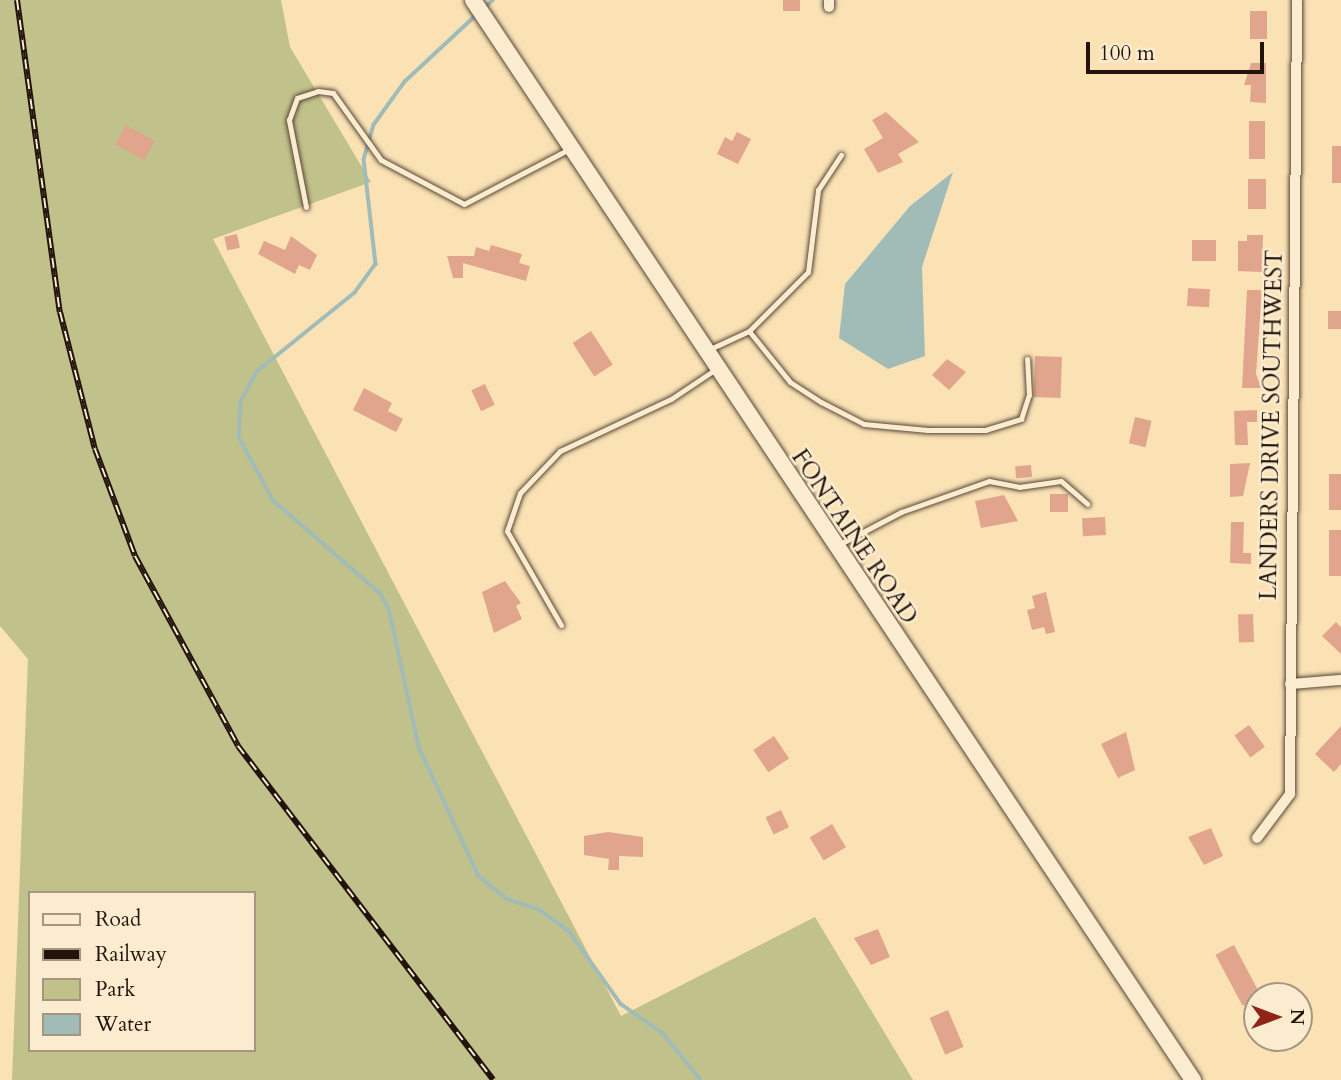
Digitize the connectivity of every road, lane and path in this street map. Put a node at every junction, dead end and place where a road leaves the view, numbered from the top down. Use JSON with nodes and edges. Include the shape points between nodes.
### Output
{"nodes":[{"id":1,"x":473,"y":0,"type":"edge"},
{"id":2,"x":1297,"y":0,"type":"edge"},
{"id":3,"x":571,"y":148,"type":"junction"},
{"id":4,"x":841,"y":155,"type":"dead end"},
{"id":5,"x":306,"y":207,"type":"dead end"},
{"id":6,"x":749,"y":331,"type":"junction"},
{"id":7,"x":704,"y":352,"type":"junction"},
{"id":8,"x":1027,"y":359,"type":"dead end"},
{"id":9,"x":716,"y":369,"type":"junction"},
{"id":10,"x":1087,"y":505,"type":"dead end"},
{"id":11,"x":834,"y":547,"type":"junction"},
{"id":12,"x":561,"y":625,"type":"dead end"},
{"id":13,"x":1341,"y":680,"type":"edge"},
{"id":14,"x":1290,"y":684,"type":"junction"},
{"id":15,"x":1257,"y":838,"type":"dead end"},
{"id":16,"x":1193,"y":1080,"type":"edge"}],
"edges":[{"from":1,"to":3,"type":"main road","name":"FONTAINE ROAD"},
{"from":2,"to":14,"type":"street","name":"LANDERS DRIVE SOUTHWEST"},
{"from":3,"to":5,"type":"lane","via":[[464,204],[381,160],[333,93],[318,91],[297,98],[289,120]]},
{"from":3,"to":7,"type":"main road","name":"FONTAINE ROAD"},
{"from":4,"to":6,"type":"lane","via":[[818,190],[808,272]]},
{"from":6,"to":7,"type":"lane"},
{"from":6,"to":8,"type":"lane","via":[[790,382],[864,424],[985,430],[1021,419],[1029,395]]},
{"from":7,"to":9,"type":"main road","name":"FONTAINE ROAD"},
{"from":9,"to":11,"type":"main road","name":"FONTAINE ROAD"},
{"from":9,"to":12,"type":"lane","via":[[648,412],[560,451],[520,493],[507,531]]},
{"from":10,"to":11,"type":"lane","via":[[1060,481],[1019,487],[989,481],[901,512]]},
{"from":11,"to":16,"type":"main road","name":"FONTAINE ROAD"},
{"from":13,"to":14,"type":"street"},
{"from":14,"to":15,"type":"street","name":"LANDERS DRIVE SOUTHWEST","via":[[1290,794]]}]}
